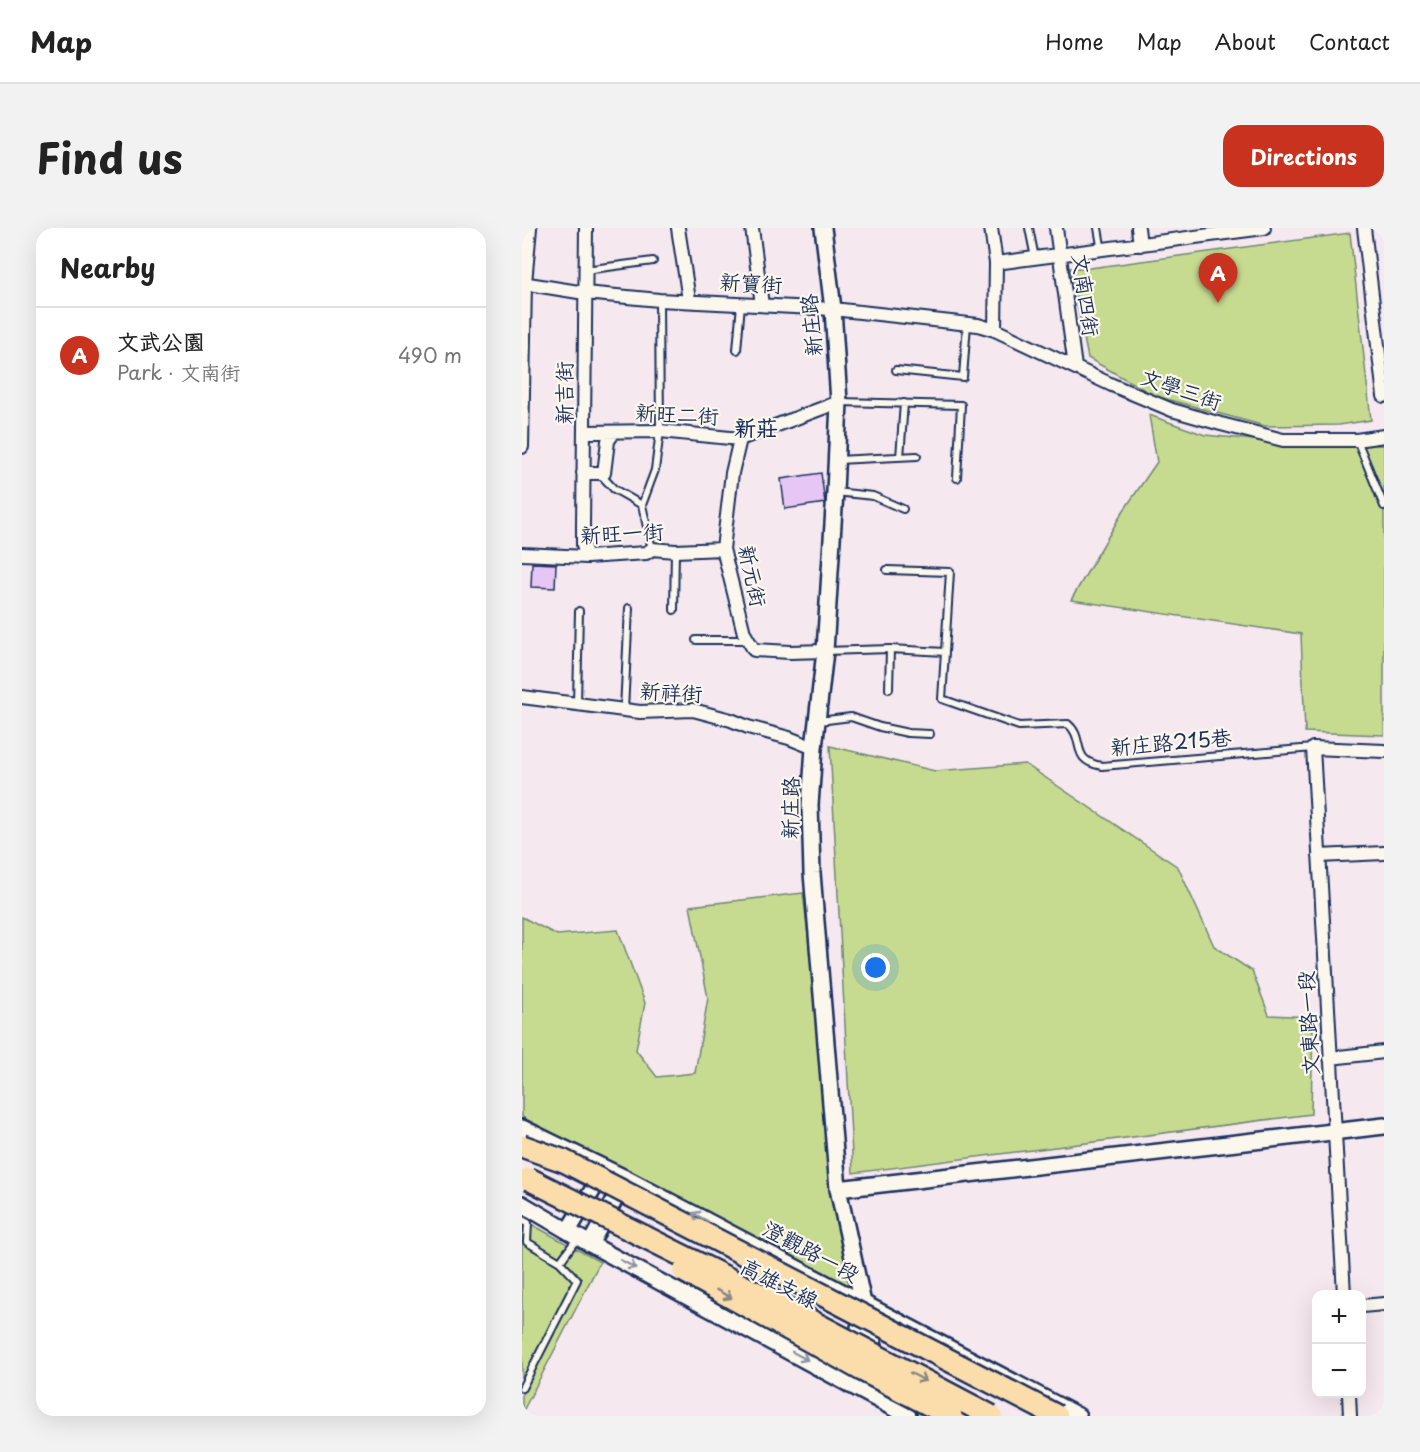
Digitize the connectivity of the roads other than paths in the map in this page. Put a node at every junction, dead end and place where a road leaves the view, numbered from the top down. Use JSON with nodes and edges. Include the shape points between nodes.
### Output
{"nodes":[{"id":1,"x":530,"y":228,"type":"edge"},
{"id":2,"x":589,"y":228,"type":"edge"},
{"id":3,"x":678,"y":228,"type":"edge"},
{"id":4,"x":752,"y":228,"type":"edge"},
{"id":5,"x":823,"y":228,"type":"edge"},
{"id":6,"x":991,"y":228,"type":"edge"},
{"id":7,"x":1029,"y":228,"type":"edge"},
{"id":8,"x":1056,"y":228,"type":"edge"},
{"id":9,"x":1098,"y":228,"type":"edge"},
{"id":10,"x":1138,"y":228,"type":"edge"},
{"id":11,"x":1264,"y":228,"type":"edge"},
{"id":12,"x":1364,"y":228,"type":"edge"},
{"id":13,"x":1207,"y":232,"type":"edge"},
{"id":14,"x":1140,"y":245,"type":"junction"},
{"id":15,"x":1102,"y":251,"type":"junction"},
{"id":16,"x":1060,"y":256,"type":"junction"},
{"id":17,"x":1035,"y":258,"type":"junction"},
{"id":18,"x":653,"y":261,"type":"dead end"},
{"id":19,"x":996,"y":263,"type":"junction"},
{"id":20,"x":585,"y":270,"type":"junction"},
{"id":21,"x":524,"y":283,"type":"edge"},
{"id":22,"x":585,"y":293,"type":"junction"},
{"id":23,"x":659,"y":300,"type":"junction"},
{"id":24,"x":689,"y":300,"type":"junction"},
{"id":25,"x":741,"y":304,"type":"junction"},
{"id":26,"x":762,"y":305,"type":"junction"},
{"id":27,"x":833,"y":309,"type":"junction"},
{"id":28,"x":1380,"y":320,"type":"edge"},
{"id":29,"x":972,"y":324,"type":"junction"},
{"id":30,"x":994,"y":330,"type":"junction"},
{"id":31,"x":737,"y":350,"type":"dead end"},
{"id":32,"x":1075,"y":367,"type":"junction"},
{"id":33,"x":896,"y":370,"type":"dead end"},
{"id":34,"x":1384,"y":396,"type":"edge"},
{"id":35,"x":839,"y":402,"type":"junction"},
{"id":36,"x":904,"y":402,"type":"junction"},
{"id":37,"x":660,"y":431,"type":"junction"},
{"id":38,"x":584,"y":432,"type":"junction"},
{"id":39,"x":614,"y":432,"type":"junction"},
{"id":40,"x":1384,"y":435,"type":"edge"},
{"id":41,"x":740,"y":439,"type":"junction"},
{"id":42,"x":1356,"y":440,"type":"junction"},
{"id":43,"x":522,"y":447,"type":"edge"},
{"id":44,"x":917,"y":456,"type":"dead end"},
{"id":45,"x":900,"y":457,"type":"junction"},
{"id":46,"x":836,"y":460,"type":"junction"},
{"id":47,"x":583,"y":473,"type":"junction"},
{"id":48,"x":599,"y":474,"type":"junction"},
{"id":49,"x":957,"y":478,"type":"dead end"},
{"id":50,"x":836,"y":492,"type":"junction"},
{"id":51,"x":642,"y":505,"type":"junction"},
{"id":52,"x":1384,"y":506,"type":"edge"},
{"id":53,"x":903,"y":509,"type":"dead end"},
{"id":54,"x":652,"y":549,"type":"junction"},
{"id":55,"x":723,"y":549,"type":"junction"},
{"id":56,"x":675,"y":550,"type":"junction"},
{"id":57,"x":522,"y":554,"type":"edge"},
{"id":58,"x":586,"y":557,"type":"junction"},
{"id":59,"x":887,"y":570,"type":"dead end"},
{"id":60,"x":629,"y":608,"type":"dead end"},
{"id":61,"x":674,"y":610,"type":"dead end"},
{"id":62,"x":579,"y":611,"type":"dead end"},
{"id":63,"x":696,"y":640,"type":"dead end"},
{"id":64,"x":748,"y":640,"type":"junction"},
{"id":65,"x":890,"y":650,"type":"junction"},
{"id":66,"x":825,"y":651,"type":"junction"},
{"id":67,"x":945,"y":652,"type":"junction"},
{"id":68,"x":889,"y":689,"type":"dead end"},
{"id":69,"x":522,"y":697,"type":"edge"},
{"id":70,"x":577,"y":703,"type":"junction"},
{"id":71,"x":624,"y":710,"type":"junction"},
{"id":72,"x":815,"y":721,"type":"junction"},
{"id":73,"x":930,"y":734,"type":"dead end"},
{"id":74,"x":814,"y":748,"type":"junction"},
{"id":75,"x":1313,"y":748,"type":"junction"},
{"id":76,"x":1384,"y":751,"type":"edge"},
{"id":77,"x":1384,"y":853,"type":"edge"},
{"id":78,"x":1319,"y":855,"type":"junction"},
{"id":79,"x":1384,"y":1052,"type":"edge"},
{"id":80,"x":1330,"y":1058,"type":"junction"},
{"id":81,"x":1384,"y":1126,"type":"edge"},
{"id":82,"x":522,"y":1128,"type":"edge"},
{"id":83,"x":1336,"y":1131,"type":"junction"},
{"id":84,"x":522,"y":1146,"type":"edge"},
{"id":85,"x":522,"y":1152,"type":"edge"},
{"id":86,"x":605,"y":1168,"type":"junction"},
{"id":87,"x":627,"y":1179,"type":"junction"},
{"id":88,"x":838,"y":1189,"type":"junction"},
{"id":89,"x":522,"y":1204,"type":"edge"},
{"id":90,"x":522,"y":1220,"type":"edge"},
{"id":91,"x":579,"y":1237,"type":"junction"},
{"id":92,"x":560,"y":1262,"type":"junction"},
{"id":93,"x":1344,"y":1290,"type":"edge"},
{"id":94,"x":863,"y":1303,"type":"junction"},
{"id":95,"x":1384,"y":1304,"type":"edge"},
{"id":96,"x":1366,"y":1306,"type":"edge"},
{"id":97,"x":850,"y":1385,"type":"junction"},
{"id":98,"x":522,"y":1388,"type":"edge"},
{"id":99,"x":1349,"y":1398,"type":"edge"},
{"id":100,"x":887,"y":1405,"type":"junction"},
{"id":101,"x":908,"y":1416,"type":"edge"},
{"id":102,"x":951,"y":1416,"type":"edge"},
{"id":103,"x":991,"y":1416,"type":"edge"},
{"id":104,"x":1036,"y":1416,"type":"edge"},
{"id":105,"x":1057,"y":1416,"type":"edge"},
{"id":106,"x":1078,"y":1416,"type":"edge"},
{"id":107,"x":1350,"y":1416,"type":"edge"}],
"edges":[{"from":1,"to":21,"type":"street"},
{"from":2,"to":20,"type":"street","name":"新吉街"},
{"from":3,"to":24,"type":"street"},
{"from":4,"to":26,"type":"street"},
{"from":5,"to":27,"type":"street","name":"新庄路"},
{"from":6,"to":19,"type":"street"},
{"from":7,"to":17,"type":"lane"},
{"from":8,"to":16,"type":"street","name":"文南四街"},
{"from":9,"to":15,"type":"lane"},
{"from":10,"to":14,"type":"street"},
{"from":11,"to":13,"type":"street"},
{"from":12,"to":28,"type":"street"},
{"from":13,"to":14,"type":"street"},
{"from":14,"to":15,"type":"street"},
{"from":15,"to":16,"type":"street"},
{"from":16,"to":17,"type":"street"},
{"from":16,"to":32,"type":"street","name":"文南四街"},
{"from":17,"to":19,"type":"street"},
{"from":18,"to":20,"type":"lane"},
{"from":19,"to":30,"type":"street"},
{"from":20,"to":22,"type":"street","name":"新吉街"},
{"from":21,"to":22,"type":"street","name":"新寶街"},
{"from":21,"to":43,"type":"street"},
{"from":22,"to":23,"type":"street","name":"新寶街"},
{"from":22,"to":38,"type":"street","name":"新吉街"},
{"from":23,"to":24,"type":"street","name":"新寶街"},
{"from":23,"to":37,"type":"lane"},
{"from":24,"to":25,"type":"street","name":"新寶街"},
{"from":25,"to":26,"type":"street","name":"新寶街"},
{"from":25,"to":31,"type":"lane"},
{"from":26,"to":27,"type":"street","name":"新寶街"},
{"from":27,"to":29,"type":"street","name":"新寶街"},
{"from":27,"to":35,"type":"street","name":"新庄路"},
{"from":28,"to":34,"type":"street"},
{"from":29,"to":30,"type":"street","name":"文學三街"},
{"from":29,"to":33,"type":"lane","via":[[963,377]]},
{"from":30,"to":32,"type":"street","name":"文學三街"},
{"from":32,"to":42,"type":"street","name":"文學三街","via":[[1172,410],[1231,427],[1283,440]]},
{"from":35,"to":36,"type":"lane"},
{"from":35,"to":41,"type":"street","name":"新旺二街"},
{"from":35,"to":46,"type":"street","name":"新庄路"},
{"from":36,"to":45,"type":"lane"},
{"from":36,"to":49,"type":"lane","via":[[962,405]]},
{"from":37,"to":39,"type":"street","name":"新旺二街"},
{"from":37,"to":41,"type":"street","name":"新旺二街"},
{"from":37,"to":51,"type":"lane","via":[[655,470]]},
{"from":38,"to":39,"type":"street","name":"新旺二街"},
{"from":38,"to":47,"type":"street","name":"新吉街"},
{"from":39,"to":48,"type":"street","name":"新旺二街","via":[[608,441],[604,473]]},
{"from":40,"to":42,"type":"street","name":"文學三街"},
{"from":41,"to":55,"type":"street","name":"新元街"},
{"from":42,"to":52,"type":"lane"},
{"from":44,"to":45,"type":"lane"},
{"from":45,"to":46,"type":"lane"},
{"from":46,"to":50,"type":"street","name":"新庄路"},
{"from":47,"to":48,"type":"street"},
{"from":47,"to":58,"type":"street","name":"新吉街"},
{"from":48,"to":51,"type":"lane","via":[[614,489]]},
{"from":50,"to":53,"type":"lane","via":[[873,495]]},
{"from":50,"to":66,"type":"street","name":"新庄路"},
{"from":51,"to":54,"type":"lane"},
{"from":54,"to":56,"type":"street","name":"新旺一街"},
{"from":54,"to":58,"type":"street","name":"新旺一街","via":[[646,553]]},
{"from":55,"to":56,"type":"street","name":"新旺一街"},
{"from":55,"to":64,"type":"street","name":"新元街"},
{"from":56,"to":61,"type":"lane"},
{"from":57,"to":58,"type":"street","name":"新旺一街"},
{"from":59,"to":67,"type":"lane","via":[[950,572]]},
{"from":60,"to":71,"type":"lane"},
{"from":62,"to":70,"type":"lane"},
{"from":63,"to":64,"type":"lane"},
{"from":64,"to":66,"type":"street","name":"新元街","via":[[754,650]]},
{"from":65,"to":66,"type":"lane"},
{"from":65,"to":67,"type":"lane"},
{"from":65,"to":68,"type":"lane"},
{"from":66,"to":72,"type":"street","name":"新庄路"},
{"from":67,"to":75,"type":"lane","name":"新庄路215巷","via":[[942,699],[1019,726],[1068,724],[1074,729],[1080,752],[1091,764]]},
{"from":69,"to":70,"type":"street","name":"新祥街"},
{"from":70,"to":71,"type":"street","name":"新祥街"},
{"from":71,"to":74,"type":"street","name":"新祥街","via":[[693,710]]},
{"from":72,"to":73,"type":"lane","via":[[850,717],[908,733]]},
{"from":72,"to":74,"type":"street","name":"新庄路"},
{"from":74,"to":88,"type":"street","name":"新庄路","via":[[810,805],[812,873]]},
{"from":75,"to":76,"type":"street"},
{"from":75,"to":78,"type":"street","name":"文東路一段"},
{"from":77,"to":78,"type":"street"},
{"from":78,"to":80,"type":"street","name":"文東路一段"},
{"from":79,"to":80,"type":"street"},
{"from":80,"to":83,"type":"street","name":"文東路一段"},
{"from":81,"to":83,"type":"street"},
{"from":82,"to":86,"type":"street","name":"澄觀路一段"},
{"from":83,"to":88,"type":"street"},
{"from":83,"to":93,"type":"street","name":"文東路一段"},
{"from":84,"to":105,"type":"highway","bridge":true,"via":[[564,1161]]},
{"from":85,"to":104,"type":"highway","name":"高雄支線"},
{"from":86,"to":87,"type":"street","name":"澄觀路一段"},
{"from":86,"to":91,"type":"street"},
{"from":87,"to":91,"type":"street"},
{"from":94,"to":87,"type":"street","name":"澄觀路一段","one_way":true},
{"from":88,"to":94,"type":"street","name":"新庄路"},
{"from":89,"to":91,"type":"street"},
{"from":90,"to":92,"type":"lane","via":[[528,1223],[527,1242]]},
{"from":91,"to":92,"type":"lane"},
{"from":91,"to":97,"type":"street","one_way":true},
{"from":92,"to":98,"type":"lane","via":[[577,1280]]},
{"from":94,"to":97,"type":"street","name":"新庄路"},
{"from":94,"to":100,"type":"street"},
{"from":94,"to":106,"type":"street","name":"澄觀路一段"},
{"from":95,"to":96,"type":"street"},
{"from":97,"to":100,"type":"street"},
{"from":99,"to":107,"type":"street"},
{"from":100,"to":101,"type":"street"},
{"from":102,"to":103,"type":"highway","name":"高雄支線","bridge":true,"via":[[588,1218],[529,1179]]}]}
